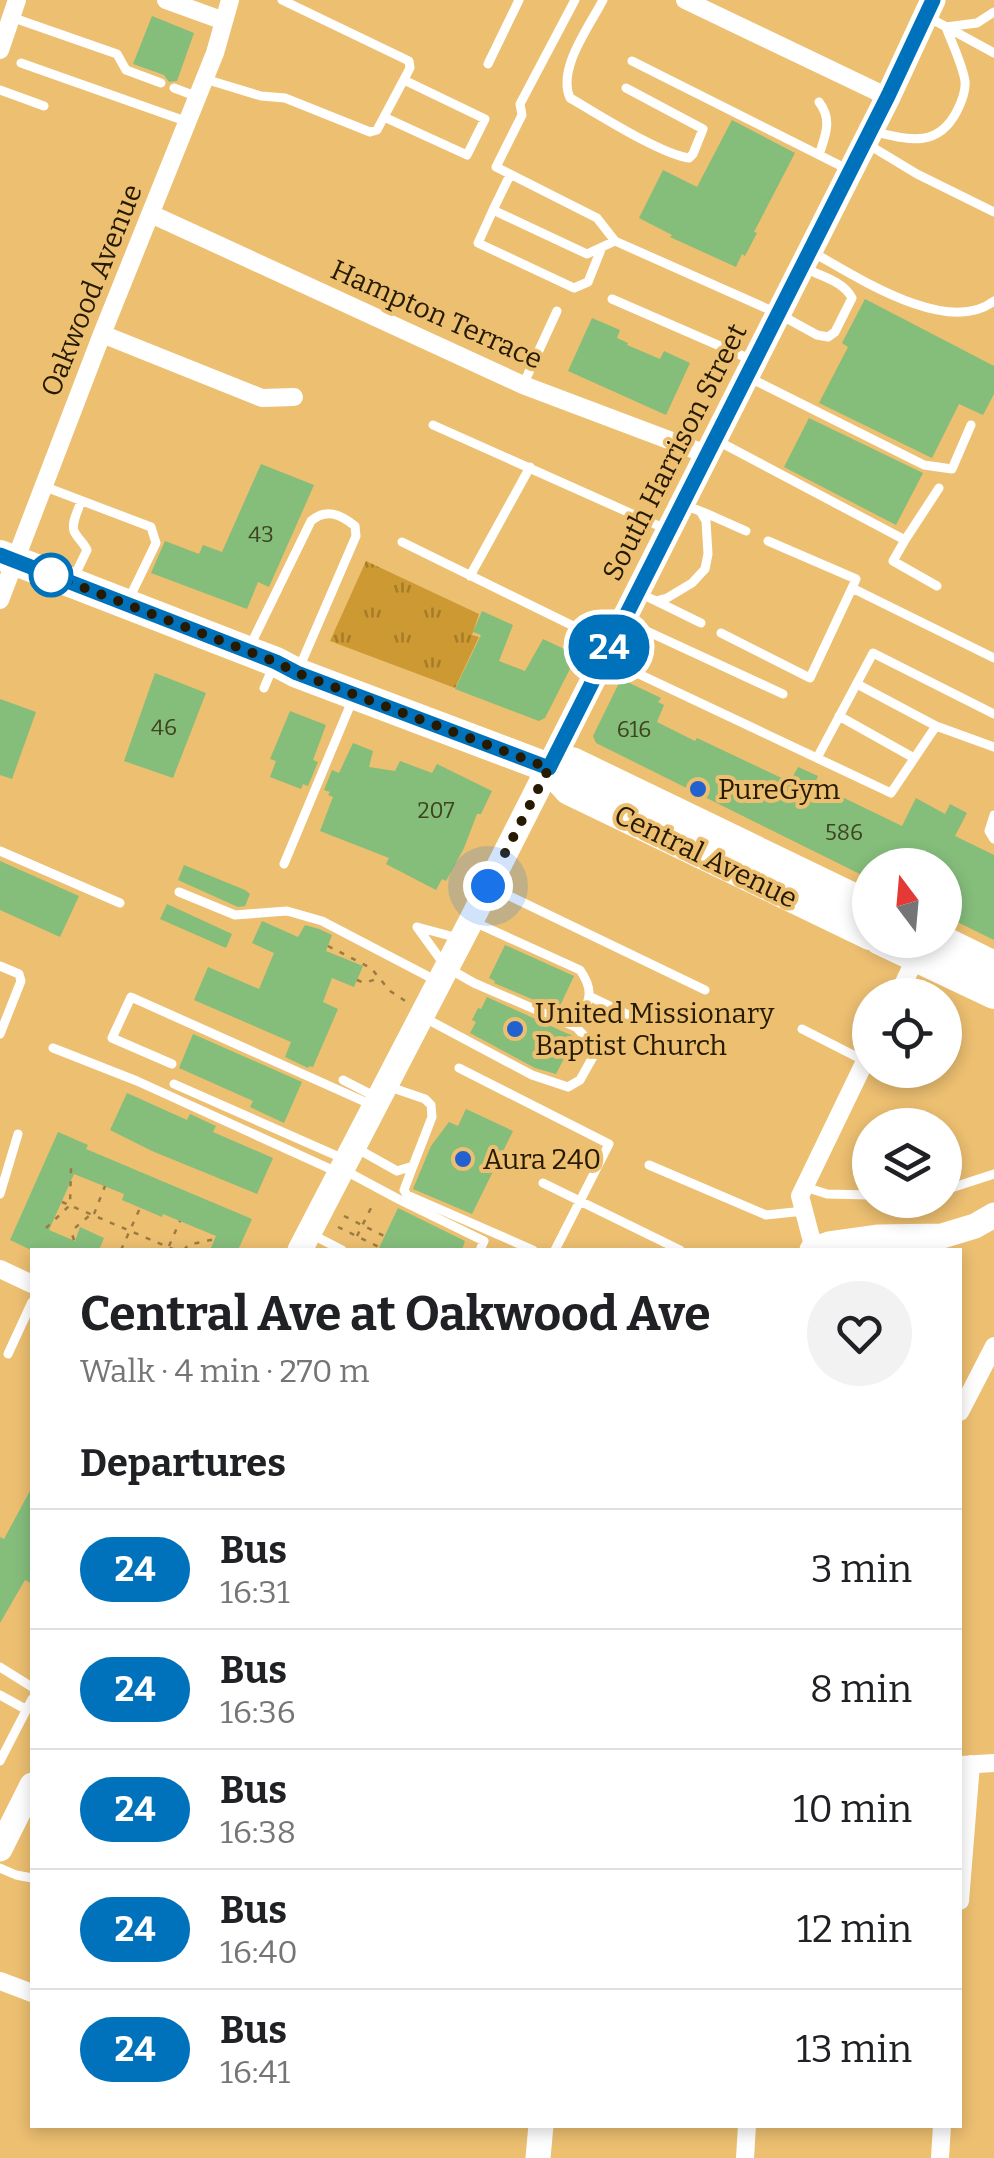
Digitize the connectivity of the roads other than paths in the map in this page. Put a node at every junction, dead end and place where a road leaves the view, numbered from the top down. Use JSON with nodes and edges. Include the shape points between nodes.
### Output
{"nodes":[{"id":1,"x":166,"y":0,"type":"edge"},
{"id":2,"x":230,"y":0,"type":"edge"},
{"id":3,"x":282,"y":0,"type":"edge"},
{"id":4,"x":519,"y":0,"type":"edge"},
{"id":5,"x":575,"y":0,"type":"edge"},
{"id":6,"x":602,"y":0,"type":"edge"},
{"id":7,"x":685,"y":0,"type":"edge"},
{"id":8,"x":14,"y":8,"type":"edge"},
{"id":9,"x":994,"y":12,"type":"edge"},
{"id":10,"x":935,"y":14,"type":"edge"},
{"id":11,"x":224,"y":21,"type":"junction"},
{"id":12,"x":0,"y":50,"type":"edge"},
{"id":13,"x":994,"y":53,"type":"edge"},
{"id":14,"x":632,"y":61,"type":"dead end"},
{"id":15,"x":21,"y":63,"type":"dead end"},
{"id":16,"x":488,"y":64,"type":"dead end"},
{"id":17,"x":404,"y":80,"type":"junction"},
{"id":18,"x":161,"y":83,"type":"dead end"},
{"id":19,"x":174,"y":88,"type":"dead end"},
{"id":20,"x":201,"y":88,"type":"junction"},
{"id":21,"x":626,"y":88,"type":"dead end"},
{"id":22,"x":0,"y":90,"type":"edge"},
{"id":23,"x":888,"y":96,"type":"junction"},
{"id":24,"x":819,"y":102,"type":"dead end"},
{"id":25,"x":44,"y":106,"type":"dead end"},
{"id":26,"x":384,"y":116,"type":"junction"},
{"id":27,"x":188,"y":122,"type":"junction"},
{"id":28,"x":870,"y":141,"type":"junction"},
{"id":29,"x":819,"y":155,"type":"junction"},
{"id":30,"x":850,"y":170,"type":"junction"},
{"id":31,"x":510,"y":174,"type":"junction"},
{"id":32,"x":493,"y":210,"type":"junction"},
{"id":33,"x":994,"y":212,"type":"edge"},
{"id":34,"x":151,"y":214,"type":"junction"},
{"id":35,"x":615,"y":241,"type":"junction"},
{"id":36,"x":602,"y":247,"type":"junction"},
{"id":37,"x":811,"y":258,"type":"junction"},
{"id":38,"x":612,"y":299,"type":"dead end"},
{"id":39,"x":994,"y":301,"type":"edge"},
{"id":40,"x":557,"y":311,"type":"dead end"},
{"id":41,"x":777,"y":313,"type":"junction"},
{"id":42,"x":102,"y":334,"type":"junction"},
{"id":43,"x":750,"y":368,"type":"junction"},
{"id":44,"x":523,"y":385,"type":"junction"},
{"id":45,"x":294,"y":397,"type":"dead end"},
{"id":46,"x":433,"y":425,"type":"dead end"},
{"id":47,"x":971,"y":425,"type":"dead end"},
{"id":48,"x":710,"y":447,"type":"junction"},
{"id":49,"x":530,"y":467,"type":"junction"},
{"id":50,"x":43,"y":486,"type":"junction"},
{"id":51,"x":939,"y":488,"type":"dead end"},
{"id":52,"x":82,"y":501,"type":"junction"},
{"id":53,"x":691,"y":507,"type":"junction"},
{"id":54,"x":668,"y":530,"type":"junction"},
{"id":55,"x":746,"y":531,"type":"dead end"},
{"id":56,"x":905,"y":540,"type":"junction"},
{"id":57,"x":768,"y":541,"type":"dead end"},
{"id":58,"x":402,"y":542,"type":"dead end"},
{"id":59,"x":5,"y":561,"type":"edge"},
{"id":60,"x":470,"y":576,"type":"junction"},
{"id":61,"x":71,"y":583,"type":"junction"},
{"id":62,"x":937,"y":586,"type":"dead end"},
{"id":63,"x":852,"y":588,"type":"junction"},
{"id":64,"x":646,"y":596,"type":"junction"},
{"id":65,"x":0,"y":600,"type":"edge"},
{"id":66,"x":127,"y":604,"type":"junction"},
{"id":67,"x":623,"y":620,"type":"junction"},
{"id":68,"x":701,"y":623,"type":"dead end"},
{"id":69,"x":721,"y":634,"type":"dead end"},
{"id":70,"x":608,"y":651,"type":"junction"},
{"id":71,"x":994,"y":658,"type":"edge"},
{"id":72,"x":271,"y":668,"type":"junction"},
{"id":73,"x":856,"y":684,"type":"junction"},
{"id":74,"x":784,"y":694,"type":"dead end"},
{"id":75,"x":354,"y":695,"type":"junction"},
{"id":76,"x":994,"y":714,"type":"edge"},
{"id":77,"x":839,"y":716,"type":"junction"},
{"id":78,"x":936,"y":726,"type":"junction"},
{"id":79,"x":994,"y":748,"type":"edge"},
{"id":80,"x":817,"y":758,"type":"junction"},
{"id":81,"x":914,"y":758,"type":"junction"},
{"id":82,"x":549,"y":768,"type":"junction"},
{"id":83,"x":994,"y":815,"type":"edge"},
{"id":84,"x":994,"y":839,"type":"edge"},
{"id":85,"x":0,"y":851,"type":"edge"},
{"id":86,"x":284,"y":864,"type":"dead end"},
{"id":87,"x":488,"y":886,"type":"junction"},
{"id":88,"x":180,"y":892,"type":"dead end"},
{"id":89,"x":852,"y":897,"type":"edge"},
{"id":90,"x":120,"y":903,"type":"dead end"},
{"id":91,"x":852,"y":926,"type":"edge"},
{"id":92,"x":466,"y":930,"type":"junction"},
{"id":93,"x":942,"y":958,"type":"edge"},
{"id":94,"x":962,"y":958,"type":"edge"},
{"id":95,"x":0,"y":966,"type":"edge"},
{"id":96,"x":994,"y":966,"type":"edge"},
{"id":97,"x":443,"y":975,"type":"junction"},
{"id":98,"x":705,"y":990,"type":"dead end"},
{"id":99,"x":994,"y":994,"type":"edge"},
{"id":100,"x":591,"y":997,"type":"junction"},
{"id":101,"x":417,"y":1010,"type":"junction"},
{"id":102,"x":635,"y":1018,"type":"dead end"},
{"id":103,"x":576,"y":1027,"type":"junction"},
{"id":104,"x":802,"y":1029,"type":"dead end"},
{"id":105,"x":0,"y":1034,"type":"edge"},
{"id":106,"x":53,"y":1048,"type":"dead end"},
{"id":107,"x":852,"y":1049,"type":"edge"},
{"id":108,"x":172,"y":1064,"type":"dead end"},
{"id":109,"x":459,"y":1068,"type":"dead end"},
{"id":110,"x":343,"y":1080,"type":"dead end"},
{"id":111,"x":174,"y":1084,"type":"dead end"},
{"id":112,"x":853,"y":1088,"type":"edge"},
{"id":113,"x":380,"y":1097,"type":"junction"},
{"id":114,"x":18,"y":1134,"type":"dead end"},
{"id":115,"x":345,"y":1162,"type":"junction"},
{"id":116,"x":649,"y":1164,"type":"dead end"},
{"id":117,"x":413,"y":1166,"type":"junction"},
{"id":118,"x":994,"y":1174,"type":"edge"},
{"id":119,"x":544,"y":1182,"type":"dead end"},
{"id":120,"x":962,"y":1184,"type":"edge"},
{"id":121,"x":805,"y":1187,"type":"junction"},
{"id":122,"x":0,"y":1194,"type":"edge"},
{"id":123,"x":852,"y":1195,"type":"edge"},
{"id":124,"x":580,"y":1200,"type":"junction"},
{"id":125,"x":804,"y":1210,"type":"junction"},
{"id":126,"x":994,"y":1214,"type":"edge"},
{"id":127,"x":305,"y":1242,"type":"edge"},
{"id":128,"x":333,"y":1248,"type":"edge"},
{"id":129,"x":481,"y":1248,"type":"edge"},
{"id":130,"x":527,"y":1248,"type":"edge"},
{"id":131,"x":556,"y":1248,"type":"edge"},
{"id":132,"x":676,"y":1248,"type":"edge"},
{"id":133,"x":813,"y":1248,"type":"edge"},
{"id":134,"x":818,"y":1248,"type":"edge"},
{"id":135,"x":0,"y":1269,"type":"edge"},
{"id":136,"x":30,"y":1283,"type":"edge"},
{"id":137,"x":30,"y":1306,"type":"edge"},
{"id":138,"x":994,"y":1346,"type":"edge"},
{"id":139,"x":8,"y":1354,"type":"dead end"},
{"id":140,"x":962,"y":1408,"type":"edge"},
{"id":141,"x":0,"y":1667,"type":"edge"},
{"id":142,"x":30,"y":1686,"type":"edge"},
{"id":143,"x":0,"y":1694,"type":"edge"},
{"id":144,"x":30,"y":1703,"type":"edge"},
{"id":145,"x":26,"y":1710,"type":"junction"},
{"id":146,"x":0,"y":1761,"type":"edge"},
{"id":147,"x":994,"y":1763,"type":"edge"},
{"id":148,"x":965,"y":1765,"type":"edge"},
{"id":149,"x":30,"y":1788,"type":"edge"},
{"id":150,"x":962,"y":1847,"type":"edge"},
{"id":151,"x":0,"y":1850,"type":"edge"},
{"id":152,"x":0,"y":1868,"type":"edge"},
{"id":153,"x":30,"y":1878,"type":"edge"},
{"id":154,"x":0,"y":1981,"type":"edge"},
{"id":155,"x":30,"y":1992,"type":"edge"},
{"id":156,"x":541,"y":2128,"type":"edge"},
{"id":157,"x":747,"y":2128,"type":"edge"},
{"id":158,"x":942,"y":2128,"type":"edge"},
{"id":159,"x":538,"y":2158,"type":"edge"},
{"id":160,"x":745,"y":2158,"type":"edge"},
{"id":161,"x":940,"y":2158,"type":"edge"}],
"edges":[{"from":1,"to":11,"type":"street"},
{"from":2,"to":11,"type":"street","name":"Oakwood Avenue"},
{"from":3,"to":17,"type":"lane","via":[[409,61]]},
{"from":4,"to":16,"type":"lane"},
{"from":5,"to":31,"type":"lane","via":[[520,104],[522,115],[496,168]]},
{"from":6,"to":21,"type":"lane","via":[[567,68],[570,98],[689,158],[703,130]]},
{"from":7,"to":23,"type":"street"},
{"from":8,"to":12,"type":"street"},
{"from":8,"to":18,"type":"lane","via":[[116,54],[126,70]]},
{"from":9,"to":10,"type":"lane","via":[[977,23]]},
{"from":10,"to":13,"type":"lane"},
{"from":10,"to":23,"type":"main road","name":"South Harrison Street"},
{"from":10,"to":28,"type":"lane","via":[[966,84],[960,106],[932,137]]},
{"from":11,"to":20,"type":"street","name":"Oakwood Avenue"},
{"from":14,"to":29,"type":"lane"},
{"from":15,"to":27,"type":"lane"},
{"from":17,"to":26,"type":"lane"},
{"from":17,"to":26,"type":"lane","via":[[485,119],[467,155]]},
{"from":19,"to":20,"type":"lane"},
{"from":20,"to":26,"type":"lane","via":[[286,98],[370,132]]},
{"from":20,"to":27,"type":"street","name":"Oakwood Avenue"},
{"from":22,"to":25,"type":"lane"},
{"from":23,"to":28,"type":"main road","name":"South Harrison Street"},
{"from":24,"to":29,"type":"lane","via":[[828,117]]},
{"from":27,"to":34,"type":"street","name":"Oakwood Avenue"},
{"from":28,"to":30,"type":"main road","name":"South Harrison Street"},
{"from":28,"to":33,"type":"lane"},
{"from":29,"to":30,"type":"lane"},
{"from":30,"to":37,"type":"main road","name":"South Harrison Street"},
{"from":31,"to":32,"type":"lane"},
{"from":31,"to":35,"type":"lane","via":[[597,218]]},
{"from":32,"to":36,"type":"lane","via":[[587,254]]},
{"from":32,"to":36,"type":"lane","via":[[478,243],[574,288],[588,282]]},
{"from":34,"to":42,"type":"street","name":"Oakwood Avenue"},
{"from":34,"to":44,"type":"street","name":"Hampton Terrace"},
{"from":35,"to":36,"type":"lane"},
{"from":35,"to":41,"type":"lane"},
{"from":37,"to":39,"type":"lane","via":[[900,299],[957,314]]},
{"from":37,"to":41,"type":"main road","name":"South Harrison Street"},
{"from":37,"to":41,"type":"lane","via":[[852,298],[835,332],[817,336]]},
{"from":38,"to":43,"type":"lane"},
{"from":40,"to":44,"type":"lane"},
{"from":41,"to":43,"type":"main road","name":"South Harrison Street"},
{"from":42,"to":45,"type":"street","via":[[262,398]]},
{"from":42,"to":50,"type":"street","name":"Oakwood Avenue"},
{"from":43,"to":47,"type":"lane","via":[[924,465],[952,469]]},
{"from":43,"to":48,"type":"main road","name":"South Harrison Street"},
{"from":44,"to":48,"type":"street","name":"Hampton Terrace"},
{"from":46,"to":49,"type":"lane"},
{"from":48,"to":53,"type":"main road","name":"South Harrison Street"},
{"from":48,"to":56,"type":"lane"},
{"from":49,"to":54,"type":"lane"},
{"from":49,"to":60,"type":"lane"},
{"from":50,"to":52,"type":"lane"},
{"from":50,"to":59,"type":"street","name":"Oakwood Avenue"},
{"from":51,"to":56,"type":"lane"},
{"from":52,"to":61,"type":"lane","via":[[73,523],[86,550]]},
{"from":52,"to":66,"type":"lane","via":[[154,532],[156,543]]},
{"from":53,"to":54,"type":"main road","name":"South Harrison Street"},
{"from":53,"to":55,"type":"lane"},
{"from":53,"to":64,"type":"lane","via":[[706,521],[705,570],[667,598]]},
{"from":54,"to":64,"type":"main road","name":"South Harrison Street"},
{"from":56,"to":62,"type":"lane","via":[[893,561]]},
{"from":57,"to":63,"type":"lane","via":[[856,579]]},
{"from":58,"to":60,"type":"lane"},
{"from":59,"to":61,"type":"main road","name":"Central Avenue"},
{"from":59,"to":65,"type":"street","name":"Oakwood Avenue"},
{"from":60,"to":70,"type":"lane"},
{"from":61,"to":66,"type":"main road","name":"Central Avenue"},
{"from":63,"to":69,"type":"lane","via":[[810,678]]},
{"from":63,"to":71,"type":"lane"},
{"from":64,"to":67,"type":"main road","name":"South Harrison Street"},
{"from":64,"to":68,"type":"lane"},
{"from":66,"to":72,"type":"main road","name":"Central Avenue"},
{"from":67,"to":70,"type":"main road","name":"South Harrison Street"},
{"from":67,"to":74,"type":"lane"},
{"from":70,"to":80,"type":"lane"},
{"from":70,"to":82,"type":"main road","name":"South Harrison Street"},
{"from":72,"to":72,"type":"lane","via":[[356,536],[346,518],[326,512],[311,522]]},
{"from":72,"to":75,"type":"main road","name":"Central Avenue"},
{"from":73,"to":76,"type":"lane","via":[[873,653]]},
{"from":73,"to":77,"type":"lane"},
{"from":73,"to":78,"type":"lane"},
{"from":75,"to":82,"type":"main road","name":"Central Avenue"},
{"from":75,"to":86,"type":"lane"},
{"from":77,"to":80,"type":"lane"},
{"from":77,"to":81,"type":"lane"},
{"from":78,"to":79,"type":"lane"},
{"from":78,"to":81,"type":"lane"},
{"from":80,"to":81,"type":"lane","via":[[891,792]]},
{"from":82,"to":87,"type":"main road","name":"South Harrison Street"},
{"from":82,"to":89,"type":"main road","name":"Central Avenue","via":[[572,762]]},
{"from":82,"to":91,"type":"main road","name":"Central Avenue","via":[[568,790]]},
{"from":83,"to":84,"type":"lane"},
{"from":85,"to":90,"type":"lane"},
{"from":87,"to":92,"type":"main road","name":"South Harrison Street"},
{"from":87,"to":98,"type":"lane"},
{"from":88,"to":97,"type":"lane","via":[[235,915],[287,911],[322,921]]},
{"from":92,"to":97,"type":"main road","name":"South Harrison Street"},
{"from":92,"to":97,"type":"lane","via":[[417,927]]},
{"from":92,"to":100,"type":"lane","via":[[580,970]]},
{"from":93,"to":99,"type":"main road"},
{"from":94,"to":96,"type":"main road"},
{"from":95,"to":105,"type":"lane","via":[[21,981]]},
{"from":97,"to":101,"type":"main road","name":"South Harrison Street"},
{"from":97,"to":103,"type":"lane"},
{"from":100,"to":102,"type":"lane"},
{"from":100,"to":103,"type":"lane"},
{"from":101,"to":103,"type":"lane","via":[[568,1088],[594,1055]]},
{"from":101,"to":113,"type":"main road","name":"South Harrison Street"},
{"from":104,"to":107,"type":"lane"},
{"from":106,"to":115,"type":"lane"},
{"from":108,"to":113,"type":"lane","via":[[112,1038],[132,997]]},
{"from":109,"to":124,"type":"lane","via":[[608,1144]]},
{"from":110,"to":113,"type":"lane"},
{"from":111,"to":115,"type":"lane"},
{"from":112,"to":121,"type":"street"},
{"from":113,"to":115,"type":"main road","name":"South Harrison Street"},
{"from":113,"to":117,"type":"lane","via":[[425,1098],[432,1105]]},
{"from":114,"to":122,"type":"lane"},
{"from":115,"to":117,"type":"lane","via":[[397,1171]]},
{"from":115,"to":127,"type":"main road","name":"South Harrison Street"},
{"from":115,"to":129,"type":"lane","via":[[380,1190],[484,1240]]},
{"from":116,"to":125,"type":"lane","via":[[766,1215]]},
{"from":117,"to":130,"type":"lane","via":[[407,1195]]},
{"from":118,"to":120,"type":"lane"},
{"from":119,"to":124,"type":"lane"},
{"from":121,"to":123,"type":"lane"},
{"from":121,"to":125,"type":"street"},
{"from":124,"to":131,"type":"lane"},
{"from":124,"to":132,"type":"lane"},
{"from":125,"to":133,"type":"street"},
{"from":126,"to":134,"type":"main road","via":[[942,1236],[879,1237]]},
{"from":127,"to":128,"type":"lane"},
{"from":135,"to":136,"type":"street"},
{"from":137,"to":139,"type":"lane"},
{"from":138,"to":140,"type":"street"},
{"from":141,"to":142,"type":"lane"},
{"from":143,"to":145,"type":"lane"},
{"from":144,"to":145,"type":"lane"},
{"from":145,"to":146,"type":"lane"},
{"from":147,"to":148,"type":"street"},
{"from":148,"to":150,"type":"street"},
{"from":149,"to":151,"type":"main road"},
{"from":152,"to":153,"type":"lane"},
{"from":154,"to":155,"type":"street"},
{"from":156,"to":159,"type":"main road"},
{"from":157,"to":160,"type":"street"},
{"from":158,"to":161,"type":"street"}]}
